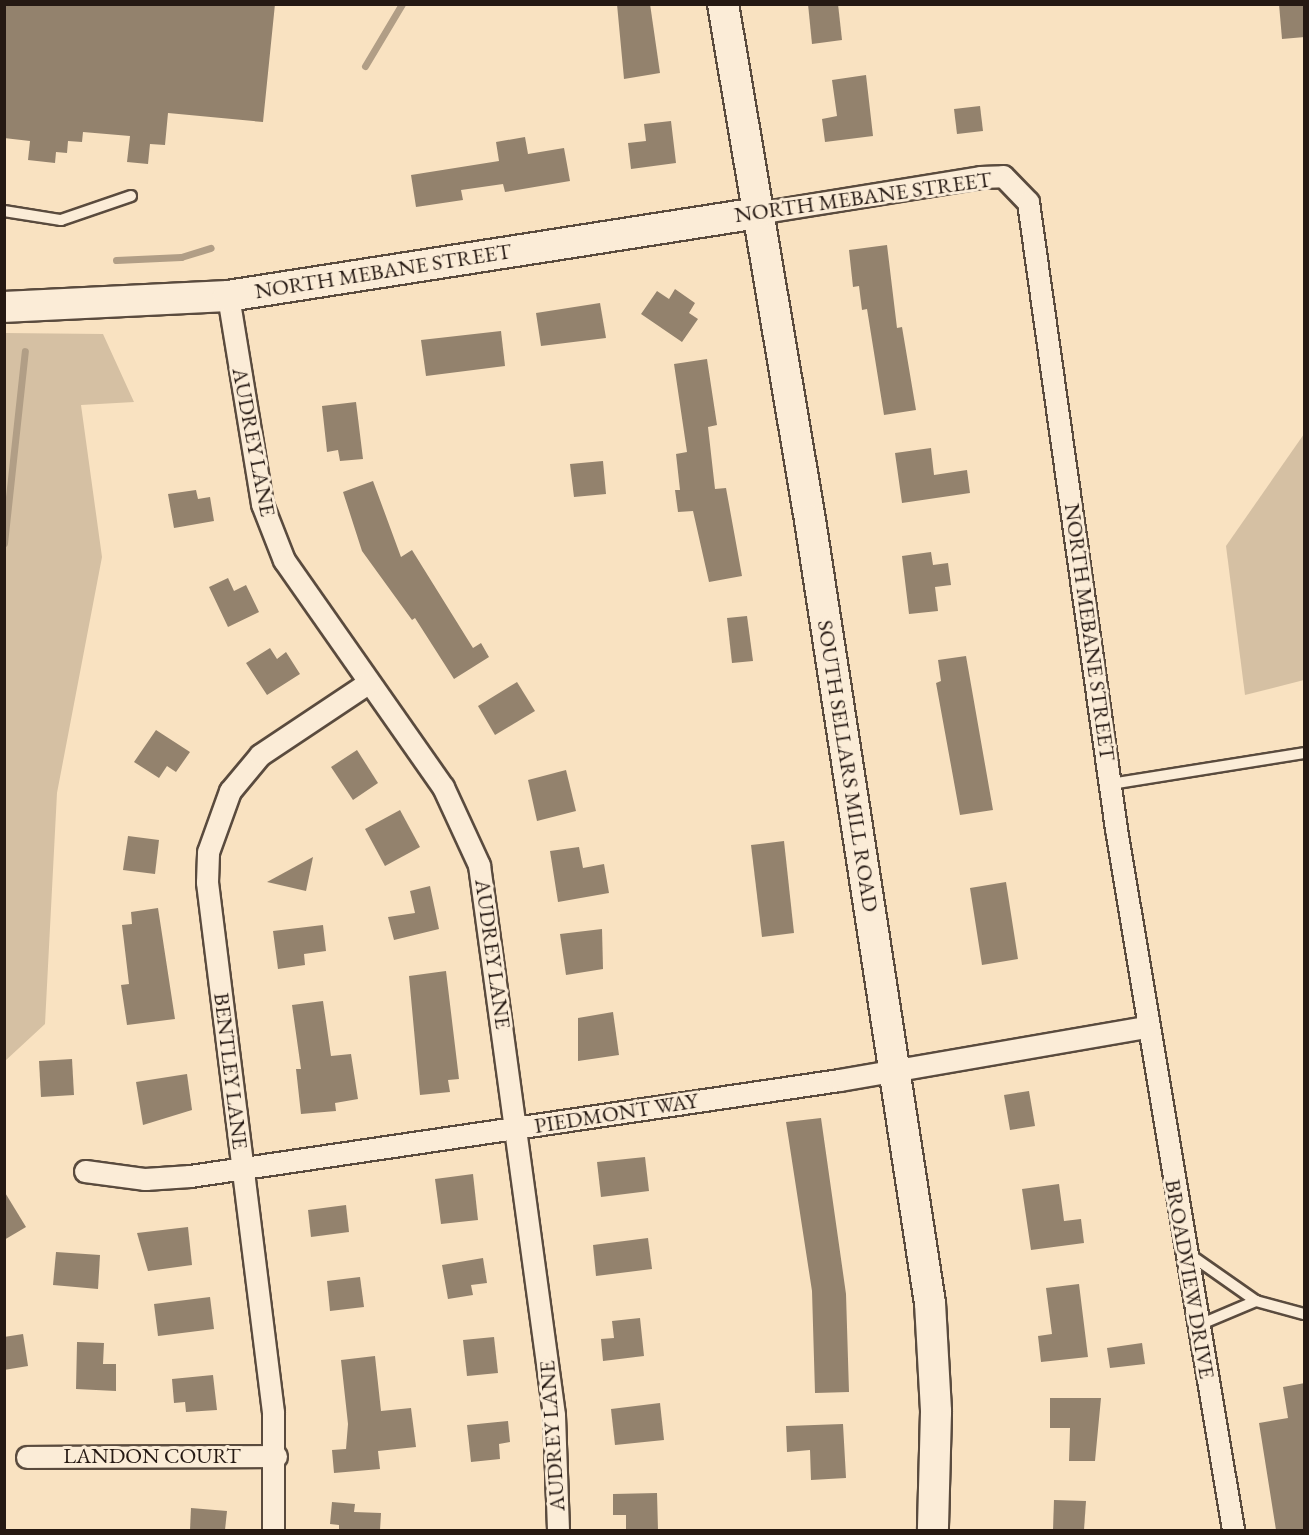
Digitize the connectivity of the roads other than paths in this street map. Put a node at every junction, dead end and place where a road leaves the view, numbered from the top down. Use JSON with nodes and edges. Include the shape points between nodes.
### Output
{"nodes":[{"id":1,"x":723,"y":4,"type":"edge"},
{"id":2,"x":131,"y":196,"type":"dead end"},
{"id":3,"x":4,"y":211,"type":"edge"},
{"id":4,"x":759,"y":213,"type":"junction"},
{"id":5,"x":228,"y":296,"type":"junction"},
{"id":6,"x":4,"y":307,"type":"edge"},
{"id":7,"x":368,"y":683,"type":"junction"},
{"id":8,"x":1305,"y":753,"type":"edge"},
{"id":9,"x":1111,"y":784,"type":"junction"},
{"id":10,"x":1147,"y":1027,"type":"junction"},
{"id":11,"x":895,"y":1070,"type":"junction"},
{"id":12,"x":516,"y":1128,"type":"junction"},
{"id":13,"x":244,"y":1168,"type":"junction"},
{"id":14,"x":85,"y":1171,"type":"dead end"},
{"id":15,"x":1186,"y":1252,"type":"junction"},
{"id":16,"x":1256,"y":1301,"type":"junction"},
{"id":17,"x":1305,"y":1314,"type":"edge"},
{"id":18,"x":1199,"y":1325,"type":"junction"},
{"id":19,"x":27,"y":1456,"type":"dead end"},
{"id":20,"x":276,"y":1456,"type":"junction"},
{"id":21,"x":273,"y":1530,"type":"edge"},
{"id":22,"x":558,"y":1530,"type":"edge"},
{"id":23,"x":933,"y":1530,"type":"edge"},
{"id":24,"x":1233,"y":1530,"type":"edge"}],
"edges":[{"from":1,"to":4,"type":"main road","name":"SOUTH SELLARS MILL ROAD"},
{"from":2,"to":3,"type":"lane","via":[[61,220]]},
{"from":4,"to":5,"type":"main road","name":"NORTH MEBANE STREET"},
{"from":4,"to":9,"type":"street","name":"NORTH MEBANE STREET","via":[[1003,176],[1028,202]]},
{"from":4,"to":11,"type":"main road","name":"SOUTH SELLARS MILL ROAD"},
{"from":5,"to":6,"type":"main road","name":"NORTH MEBANE STREET"},
{"from":5,"to":7,"type":"street","name":"AUDREY LANE","via":[[262,504],[284,560]]},
{"from":7,"to":12,"type":"street","name":"AUDREY LANE","via":[[443,787],[479,865]]},
{"from":7,"to":13,"type":"street","name":"BENTLEY LANE","via":[[260,755],[230,791],[216,821],[207,882]]},
{"from":8,"to":9,"type":"lane"},
{"from":9,"to":10,"type":"street","name":"NORTH MEBANE STREET"},
{"from":10,"to":11,"type":"street","name":"PIEDMONT WAY"},
{"from":10,"to":15,"type":"street","name":"BROADVIEW DRIVE"},
{"from":11,"to":12,"type":"street","name":"PIEDMONT WAY"},
{"from":11,"to":23,"type":"main road","name":"SOUTH SELLARS MILL ROAD","via":[[930,1303],[936,1412]]},
{"from":12,"to":13,"type":"street","name":"PIEDMONT WAY"},
{"from":12,"to":22,"type":"street","name":"AUDREY LANE","via":[[554,1414]]},
{"from":13,"to":14,"type":"street","name":"PIEDMONT WAY","via":[[145,1179]]},
{"from":13,"to":20,"type":"street","name":"BENTLEY LANE"},
{"from":15,"to":16,"type":"lane"},
{"from":15,"to":18,"type":"street","name":"BROADVIEW DRIVE"},
{"from":16,"to":17,"type":"lane"},
{"from":16,"to":18,"type":"lane"},
{"from":18,"to":24,"type":"street","name":"BROADVIEW DRIVE"},
{"from":19,"to":20,"type":"street","name":"LANDON COURT"},
{"from":20,"to":21,"type":"street","name":"BENTLEY LANE"}]}
